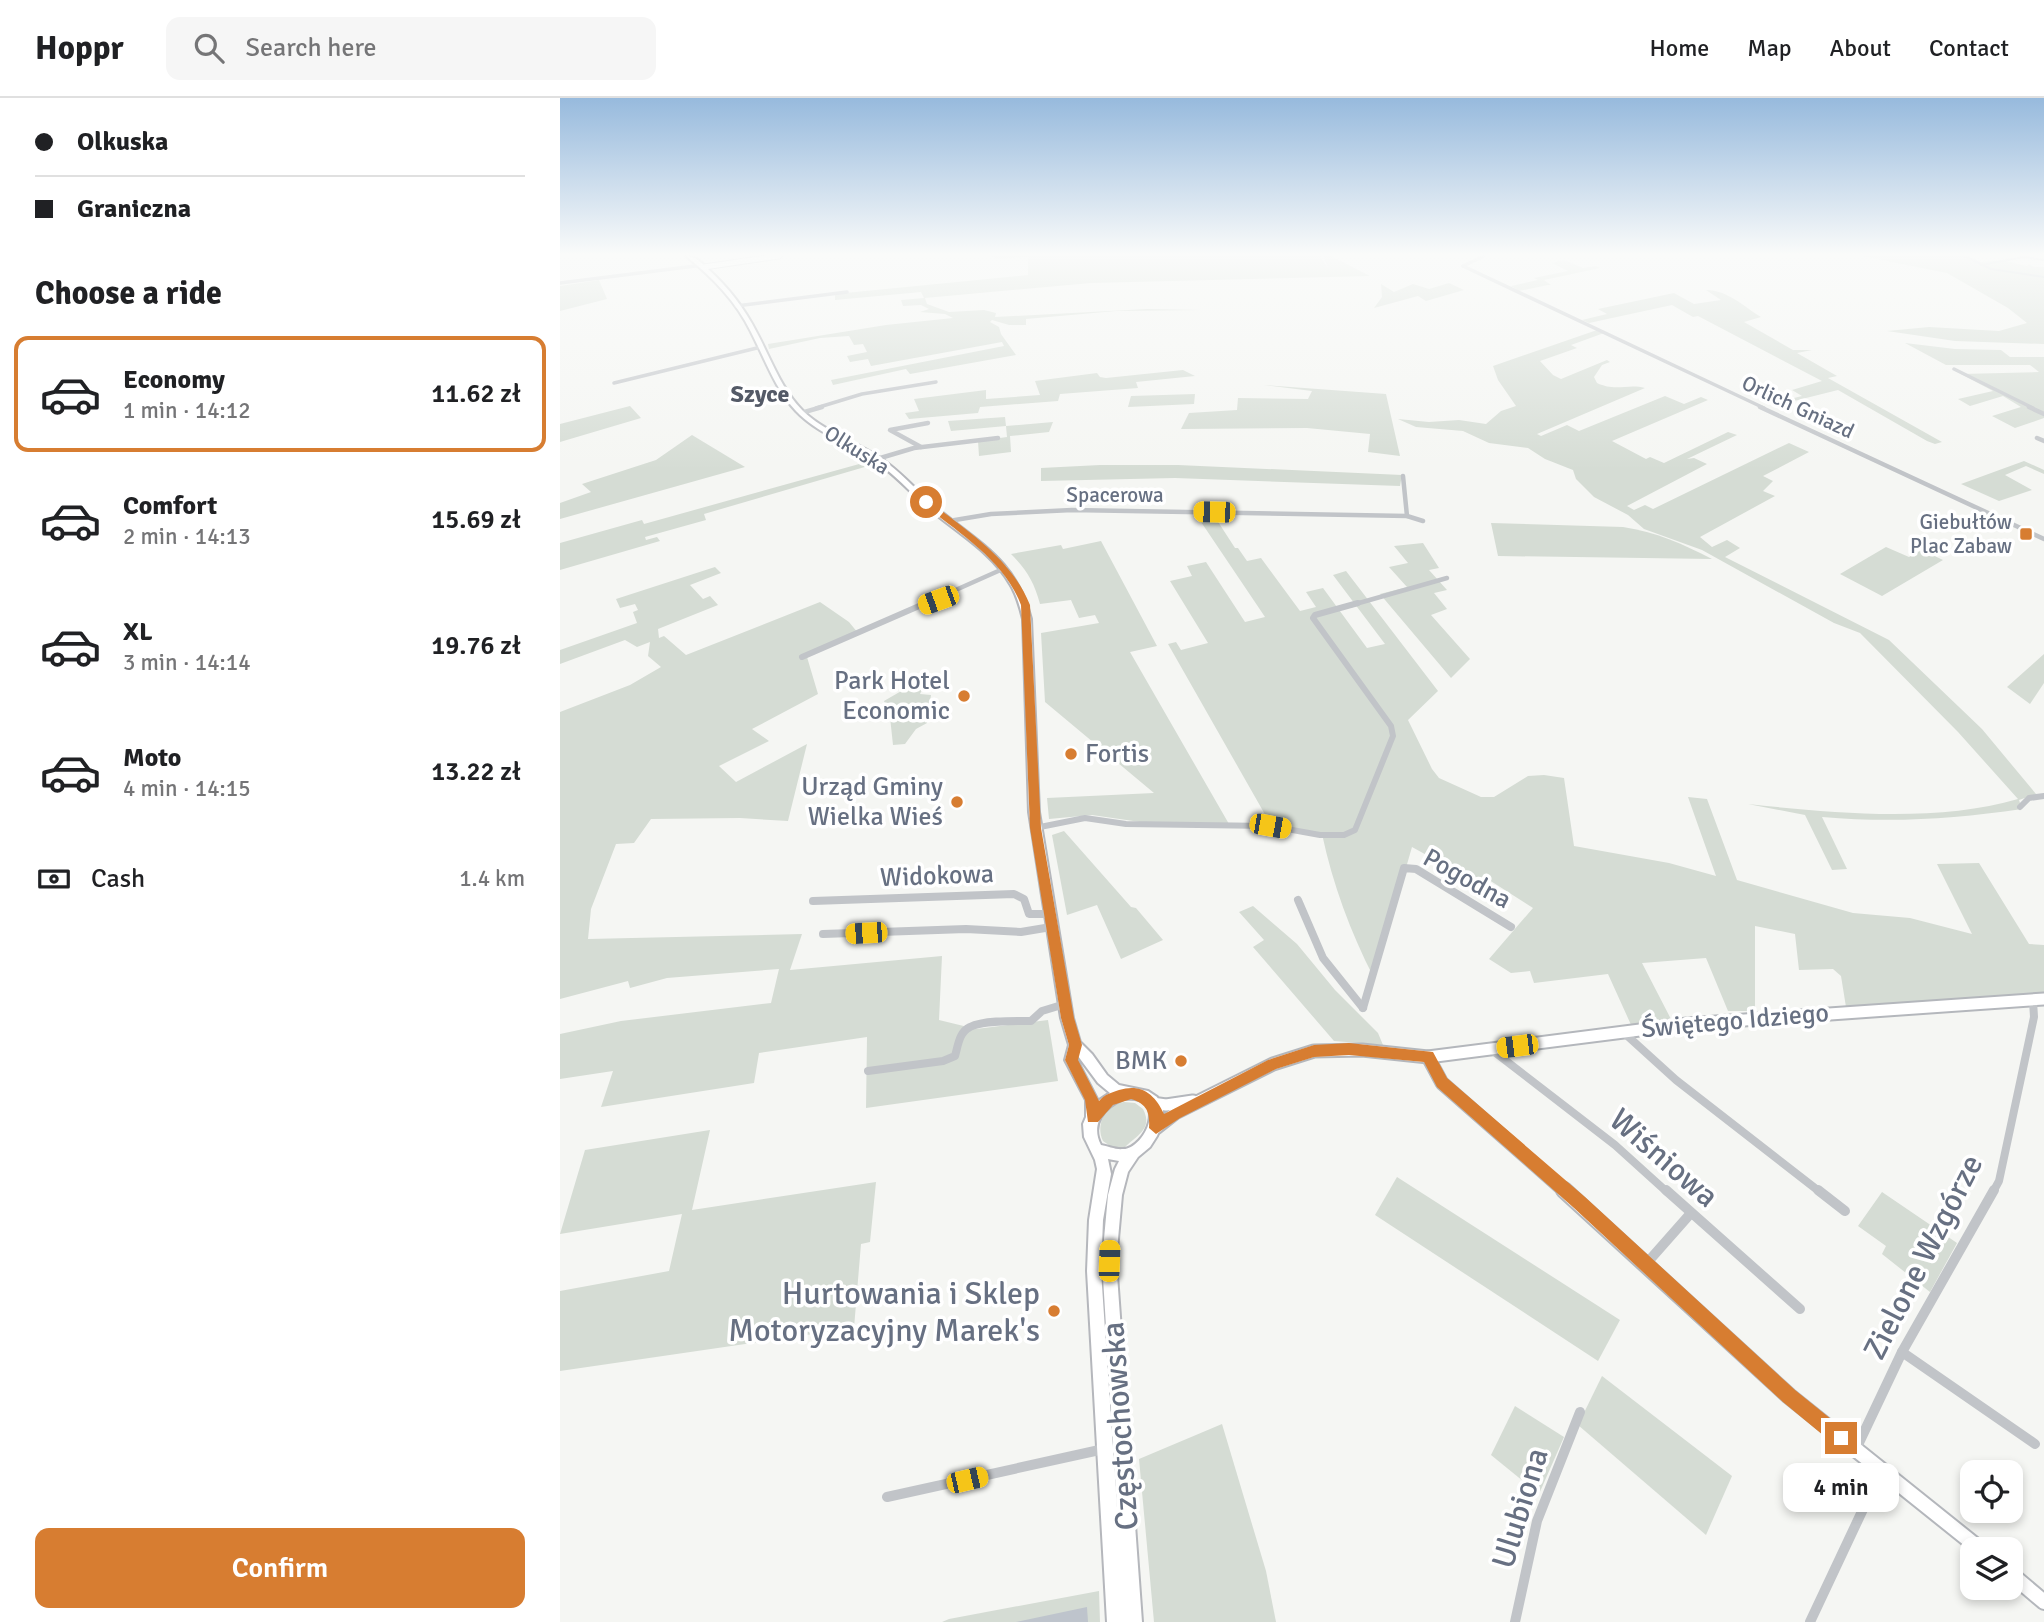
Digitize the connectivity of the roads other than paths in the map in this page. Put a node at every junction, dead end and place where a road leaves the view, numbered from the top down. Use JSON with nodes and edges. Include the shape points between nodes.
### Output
{"nodes":[{"id":1,"x":749,"y":327,"type":"edge"},
{"id":2,"x":1592,"y":327,"type":"edge"},
{"id":3,"x":761,"y":347,"type":"junction"},
{"id":4,"x":1954,"y":369,"type":"dead end"},
{"id":5,"x":936,"y":382,"type":"dead end"},
{"id":6,"x":614,"y":383,"type":"dead end"},
{"id":7,"x":801,"y":412,"type":"junction"},
{"id":8,"x":2044,"y":414,"type":"edge"},
{"id":9,"x":928,"y":424,"type":"dead end"},
{"id":10,"x":998,"y":438,"type":"dead end"},
{"id":11,"x":2037,"y":438,"type":"dead end"},
{"id":12,"x":2044,"y":441,"type":"edge"},
{"id":13,"x":921,"y":447,"type":"junction"},
{"id":14,"x":877,"y":459,"type":"junction"},
{"id":15,"x":1403,"y":476,"type":"dead end"},
{"id":16,"x":1409,"y":516,"type":"junction"},
{"id":17,"x":1423,"y":521,"type":"dead end"},
{"id":18,"x":949,"y":522,"type":"junction"},
{"id":19,"x":2044,"y":539,"type":"edge"},
{"id":20,"x":1005,"y":568,"type":"junction"},
{"id":21,"x":1447,"y":578,"type":"dead end"},
{"id":22,"x":802,"y":657,"type":"dead end"},
{"id":23,"x":2044,"y":796,"type":"edge"},
{"id":24,"x":2020,"y":807,"type":"dead end"},
{"id":25,"x":1035,"y":828,"type":"junction"},
{"id":26,"x":1298,"y":900,"type":"dead end"},
{"id":27,"x":813,"y":901,"type":"dead end"},
{"id":28,"x":1050,"y":920,"type":"junction"},
{"id":29,"x":1511,"y":927,"type":"dead end"},
{"id":30,"x":824,"y":934,"type":"dead end"},
{"id":31,"x":2039,"y":1000,"type":"edge"},
{"id":32,"x":1065,"y":1004,"type":"junction"},
{"id":33,"x":1621,"y":1031,"type":"junction"},
{"id":34,"x":1075,"y":1045,"type":"junction"},
{"id":35,"x":1491,"y":1049,"type":"junction"},
{"id":36,"x":1428,"y":1057,"type":"junction"},
{"id":37,"x":868,"y":1071,"type":"dead end"},
{"id":38,"x":1131,"y":1092,"type":"junction"},
{"id":39,"x":1201,"y":1100,"type":"junction"},
{"id":40,"x":1152,"y":1103,"type":"junction"},
{"id":41,"x":1093,"y":1118,"type":"junction"},
{"id":42,"x":1156,"y":1128,"type":"junction"},
{"id":43,"x":1097,"y":1150,"type":"junction"},
{"id":44,"x":1135,"y":1152,"type":"junction"},
{"id":45,"x":1845,"y":1211,"type":"dead end"},
{"id":46,"x":1691,"y":1213,"type":"junction"},
{"id":47,"x":1646,"y":1264,"type":"junction"},
{"id":48,"x":1800,"y":1309,"type":"dead end"},
{"id":49,"x":1902,"y":1353,"type":"junction"},
{"id":50,"x":1580,"y":1412,"type":"dead end"},
{"id":51,"x":2035,"y":1444,"type":"dead end"},
{"id":52,"x":1104,"y":1449,"type":"junction"},
{"id":53,"x":1855,"y":1450,"type":"junction"},
{"id":54,"x":1881,"y":1470,"type":"junction"},
{"id":55,"x":887,"y":1497,"type":"dead end"},
{"id":56,"x":1965,"y":1537,"type":"edge"},
{"id":57,"x":2023,"y":1584,"type":"edge"},
{"id":58,"x":2044,"y":1602,"type":"edge"},
{"id":59,"x":1116,"y":1622,"type":"edge"},
{"id":60,"x":1133,"y":1622,"type":"edge"},
{"id":61,"x":1515,"y":1622,"type":"edge"},
{"id":62,"x":1810,"y":1622,"type":"edge"}],
"edges":[{"from":1,"to":3,"type":"main road","name":"Olkuska"},
{"from":2,"to":19,"type":"street","name":"Orlich Gniazd"},
{"from":3,"to":6,"type":"street"},
{"from":3,"to":7,"type":"main road","name":"Olkuska"},
{"from":4,"to":8,"type":"street"},
{"from":5,"to":7,"type":"street","via":[[862,394]]},
{"from":7,"to":14,"type":"main road","name":"Olkuska","via":[[825,431]]},
{"from":9,"to":13,"type":"street","via":[[890,430]]},
{"from":10,"to":13,"type":"street"},
{"from":11,"to":12,"type":"street"},
{"from":13,"to":14,"type":"street"},
{"from":14,"to":18,"type":"main road","name":"Olkuska"},
{"from":15,"to":16,"type":"street"},
{"from":16,"to":17,"type":"street","name":"Spacerowa"},
{"from":16,"to":18,"type":"street","name":"Spacerowa","via":[[1072,510],[991,514]]},
{"from":18,"to":20,"type":"main road","name":"Olkuska"},
{"from":20,"to":22,"type":"street"},
{"from":20,"to":25,"type":"main road","name":"Olkuska","via":[[1019,589],[1027,619]]},
{"from":21,"to":25,"type":"street","via":[[1313,618],[1391,726],[1393,736],[1355,830],[1320,835],[1270,826],[1126,824],[1085,818]]},
{"from":23,"to":24,"type":"street","via":[[2029,798]]},
{"from":25,"to":28,"type":"main road"},
{"from":26,"to":29,"type":"street","name":"Pogodna","via":[[1323,958],[1363,1008],[1404,868],[1416,869]]},
{"from":27,"to":28,"type":"street","name":"Widokowa","via":[[1014,894],[1024,899],[1028,914]]},
{"from":28,"to":30,"type":"street","via":[[1021,932],[965,929]]},
{"from":28,"to":32,"type":"main road"},
{"from":31,"to":33,"type":"street","name":"Świętego Idziego"},
{"from":31,"to":49,"type":"street","name":"Zielone Wzgórze","via":[[1999,1181]]},
{"from":32,"to":34,"type":"main road"},
{"from":32,"to":37,"type":"street","via":[[1037,1014],[1031,1021],[969,1027],[960,1037],[955,1056],[943,1061]]},
{"from":33,"to":35,"type":"street","name":"Świętego Idziego"},
{"from":33,"to":45,"type":"street","via":[[1676,1080]]},
{"from":34,"to":38,"type":"main road","via":[[1087,1053],[1106,1084]]},
{"from":34,"to":41,"type":"main road","via":[[1071,1060],[1092,1099]]},
{"from":35,"to":36,"type":"street","name":"Świętego Idziego"},
{"from":35,"to":46,"type":"street","name":"Wiśniowa","via":[[1615,1145]]},
{"from":36,"to":39,"type":"street","name":"Świętego Idziego","via":[[1349,1049],[1306,1053]]},
{"from":36,"to":47,"type":"street","via":[[1442,1083]]},
{"from":38,"to":40,"type":"main road"},
{"from":38,"to":41,"type":"main road","via":[[1108,1100]]},
{"from":39,"to":40,"type":"street"},
{"from":39,"to":42,"type":"street","name":"Świętego Idziego"},
{"from":40,"to":42,"type":"main road"},
{"from":41,"to":43,"type":"main road","via":[[1090,1138]]},
{"from":42,"to":44,"type":"main road"},
{"from":43,"to":44,"type":"main road","via":[[1118,1156]]},
{"from":43,"to":52,"type":"main road","name":"Częstochowska","via":[[1104,1169],[1093,1256]]},
{"from":44,"to":60,"type":"main road","name":"Częstochowska","via":[[1119,1178],[1109,1261]]},
{"from":46,"to":47,"type":"street"},
{"from":46,"to":48,"type":"street","name":"Wiśniowa"},
{"from":47,"to":53,"type":"street","via":[[1789,1396]]},
{"from":49,"to":51,"type":"street"},
{"from":49,"to":53,"type":"street","name":"Zielone Wzgórze"},
{"from":50,"to":61,"type":"street","name":"Ulubiona","via":[[1537,1521]]},
{"from":52,"to":55,"type":"street"},
{"from":52,"to":59,"type":"main road","name":"Częstochowska"},
{"from":53,"to":54,"type":"street"},
{"from":54,"to":56,"type":"street"},
{"from":54,"to":62,"type":"street"},
{"from":57,"to":58,"type":"street"}]}
